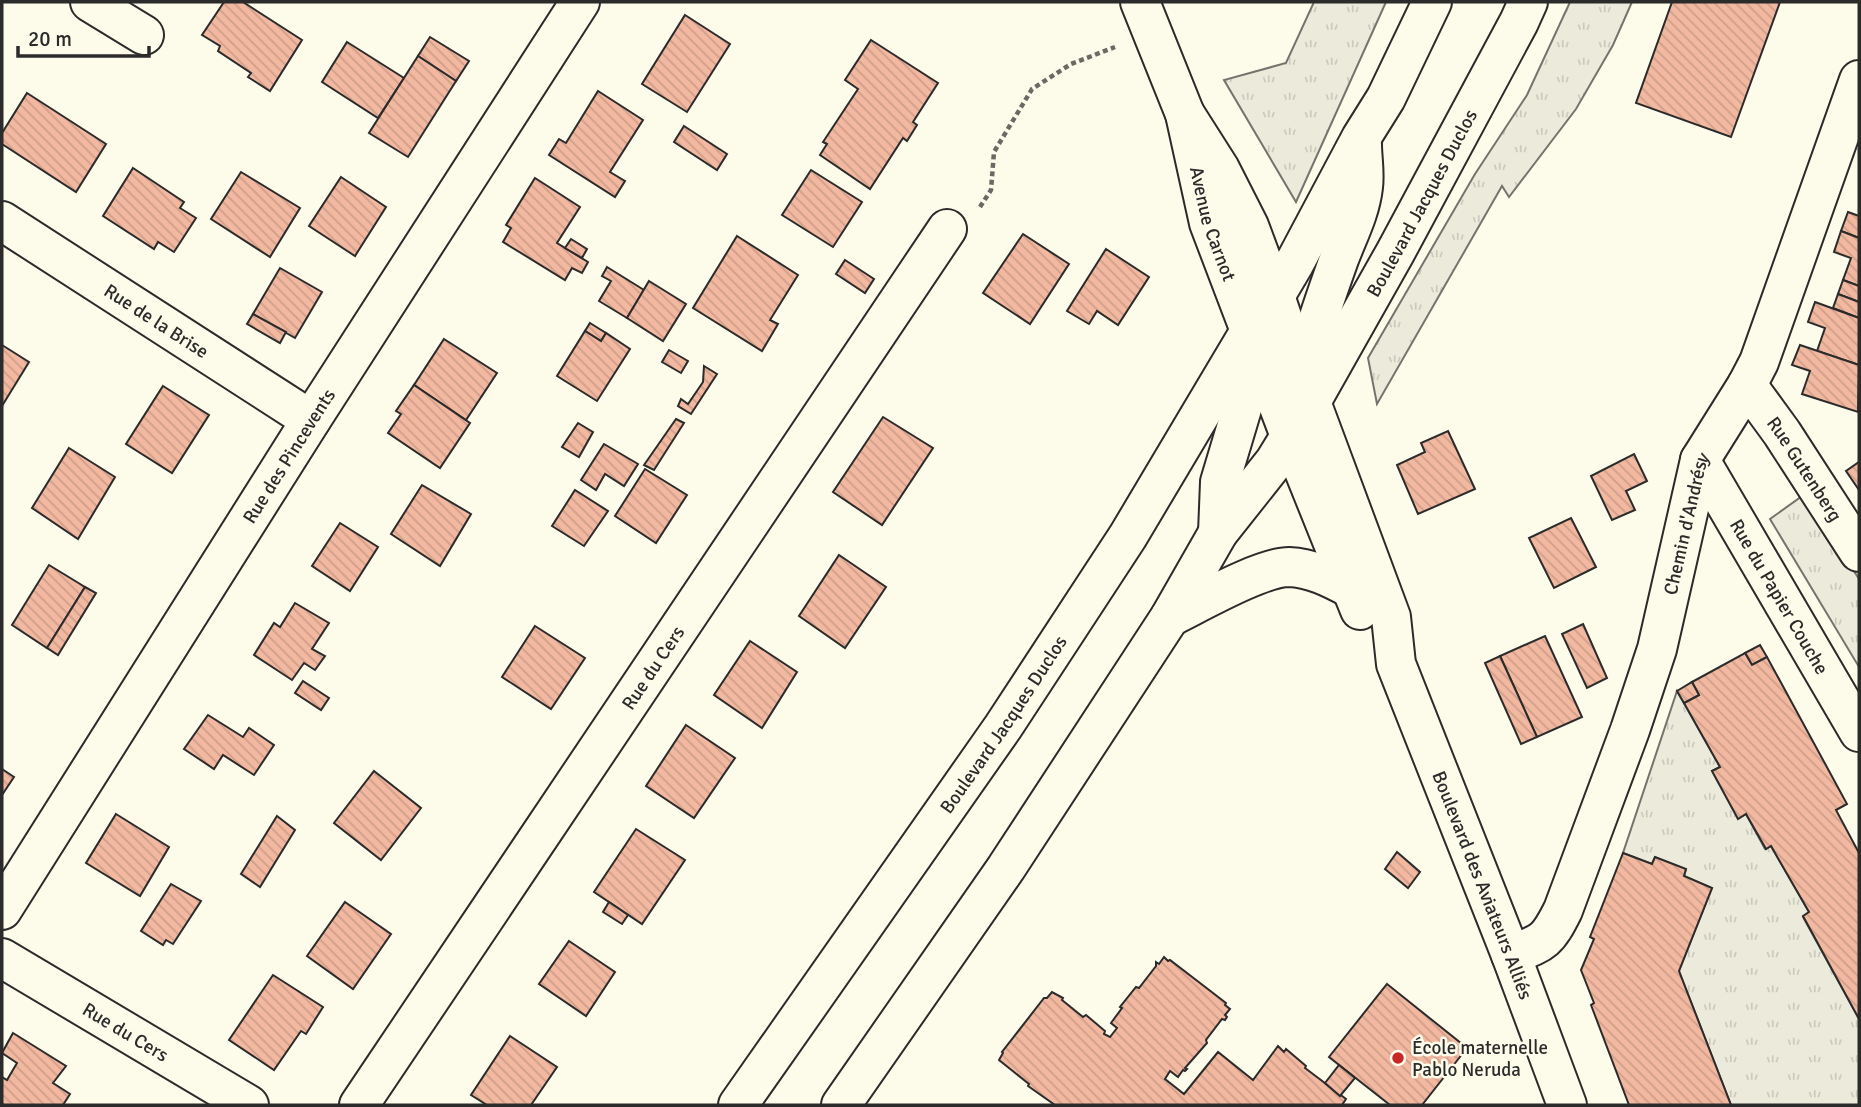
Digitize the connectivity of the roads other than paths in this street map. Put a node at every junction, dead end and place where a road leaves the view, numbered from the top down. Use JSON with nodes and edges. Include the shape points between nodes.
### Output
{"nodes":[{"id":1,"x":90,"y":2,"type":"edge"},
{"id":2,"x":580,"y":2,"type":"edge"},
{"id":3,"x":1432,"y":2,"type":"edge"},
{"id":4,"x":1528,"y":2,"type":"edge"},
{"id":5,"x":1146,"y":18,"type":"edge"},
{"id":6,"x":144,"y":35,"type":"dead end"},
{"id":7,"x":1859,"y":80,"type":"edge"},
{"id":8,"x":1185,"y":114,"type":"junction"},
{"id":9,"x":1361,"y":138,"type":"junction"},
{"id":10,"x":2,"y":221,"type":"edge"},
{"id":11,"x":947,"y":229,"type":"road end"},
{"id":12,"x":1275,"y":296,"type":"junction"},
{"id":13,"x":1254,"y":342,"type":"junction"},
{"id":14,"x":1747,"y":385,"type":"junction"},
{"id":15,"x":1306,"y":388,"type":"junction"},
{"id":16,"x":311,"y":420,"type":"junction"},
{"id":17,"x":1290,"y":436,"type":"junction"},
{"id":18,"x":1700,"y":460,"type":"junction"},
{"id":19,"x":1218,"y":533,"type":"junction"},
{"id":20,"x":1859,"y":552,"type":"edge"},
{"id":21,"x":1350,"y":588,"type":"junction"},
{"id":22,"x":1170,"y":617,"type":"junction"},
{"id":23,"x":1396,"y":664,"type":"junction"},
{"id":24,"x":1859,"y":732,"type":"edge"},
{"id":25,"x":2,"y":911,"type":"edge"},
{"id":26,"x":1511,"y":955,"type":"junction"},
{"id":27,"x":2,"y":958,"type":"edge"},
{"id":28,"x":249,"y":1105,"type":"edge"},
{"id":29,"x":359,"y":1105,"type":"edge"},
{"id":30,"x":738,"y":1105,"type":"edge"},
{"id":31,"x":841,"y":1105,"type":"edge"},
{"id":32,"x":1567,"y":1105,"type":"edge"}],
"edges":[{"from":1,"to":6,"type":"main road"},
{"from":2,"to":16,"type":"main road","name":"Rue des Pincevents"},
{"from":3,"to":9,"type":"main road","via":[[1386,98]]},
{"from":4,"to":15,"type":"main road","name":"Boulevard Jacques Duclos","via":[[1395,253]]},
{"from":5,"to":8,"type":"main road","name":"Avenue Carnot"},
{"from":7,"to":14,"type":"main road","name":"Chemin d'Andrésy"},
{"from":8,"to":12,"type":"main road","name":"Avenue Carnot","via":[[1249,226]]},
{"from":8,"to":13,"type":"main road","name":"Avenue Carnot","via":[[1209,223]]},
{"from":9,"to":12,"type":"main road"},
{"from":9,"to":15,"type":"main road","via":[[1363,186],[1358,215],[1340,255]]},
{"from":10,"to":16,"type":"main road","name":"Rue de la Brise"},
{"from":11,"to":29,"type":"main road","name":"Rue du Cers"},
{"from":12,"to":13,"type":"main road"},
{"from":12,"to":15,"type":"main road","name":"Boulevard des Aviateurs Alliés"},
{"from":13,"to":17,"type":"main road","name":"Boulevard des Aviateurs Alliés"},
{"from":13,"to":19,"type":"main road","via":[[1220,482]]},
{"from":13,"to":30,"type":"main road","name":"Boulevard Jacques Duclos","via":[[1003,727]]},
{"from":14,"to":18,"type":"main road","name":"Chemin d'Andrésy"},
{"from":14,"to":20,"type":"main road","name":"Rue Gutenberg"},
{"from":15,"to":17,"type":"main road"},
{"from":15,"to":23,"type":"main road","name":"Boulevard des Aviateurs Alliés","via":[[1391,617]]},
{"from":16,"to":25,"type":"main road","name":"Rue des Pincevents"},
{"from":17,"to":19,"type":"main road"},
{"from":17,"to":21,"type":"main road","name":"Boulevard des Aviateurs Alliés"},
{"from":18,"to":24,"type":"main road","name":"Rue du Papier Couche"},
{"from":18,"to":26,"type":"main road","name":"Chemin d'Andrésy","via":[[1657,649],[1576,878],[1552,932],[1541,943]]},
{"from":19,"to":22,"type":"main road"},
{"from":21,"to":22,"type":"main road","via":[[1317,572],[1288,567],[1261,573]]},
{"from":21,"to":23,"type":"main road","name":"Boulevard des Aviateurs Alliés","via":[[1368,627]]},
{"from":22,"to":31,"type":"main road","via":[[1006,868]]},
{"from":23,"to":26,"type":"main road","name":"Boulevard des Aviateurs Alliés"},
{"from":26,"to":32,"type":"main road","name":"Boulevard des Aviateurs Alliés"},
{"from":27,"to":28,"type":"main road","name":"Rue du Cers"}]}
